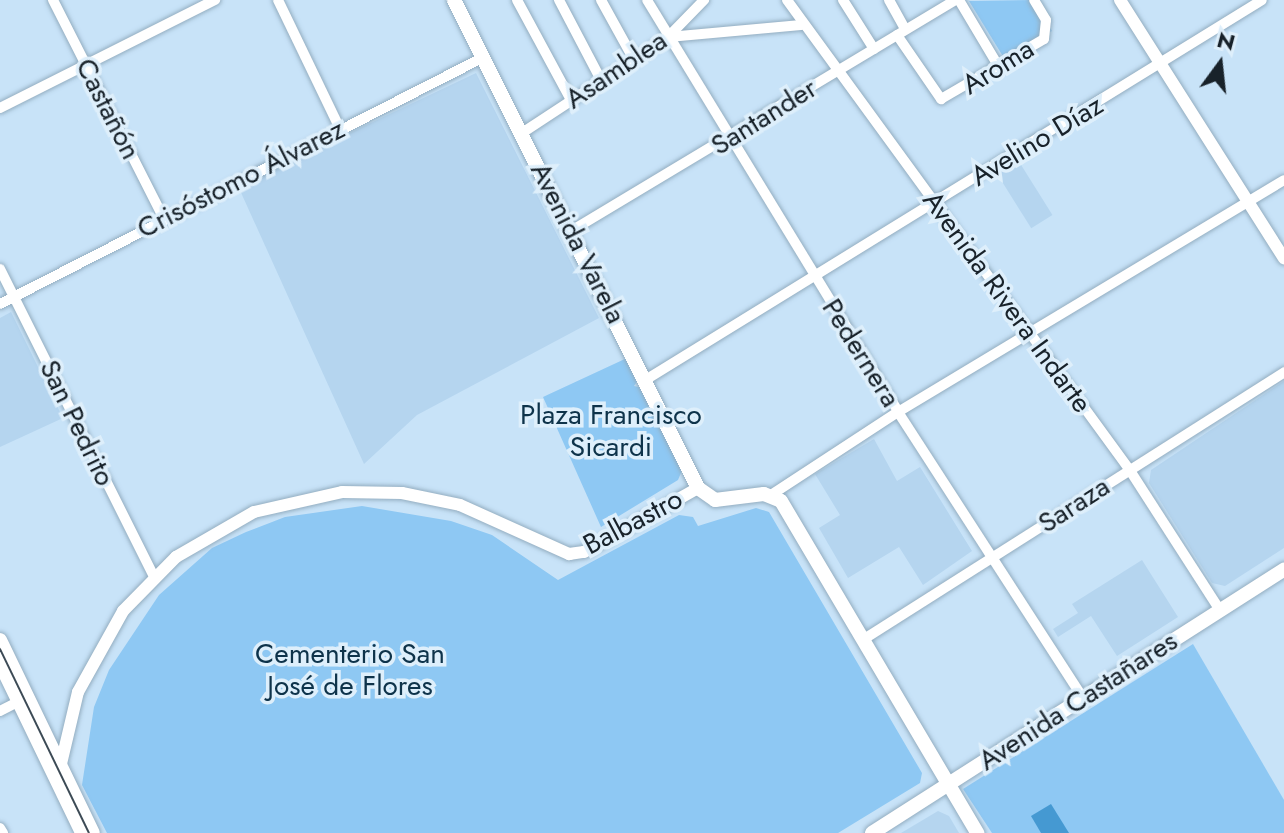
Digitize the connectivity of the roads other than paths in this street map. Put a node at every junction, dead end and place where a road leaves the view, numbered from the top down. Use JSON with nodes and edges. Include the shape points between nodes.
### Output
{"nodes":[{"id":1,"x":53,"y":0,"type":"edge"},
{"id":2,"x":215,"y":0,"type":"edge"},
{"id":3,"x":278,"y":0,"type":"edge"},
{"id":4,"x":454,"y":0,"type":"edge"},
{"id":5,"x":517,"y":0,"type":"edge"},
{"id":6,"x":559,"y":0,"type":"edge"},
{"id":7,"x":601,"y":0,"type":"edge"},
{"id":8,"x":647,"y":0,"type":"edge"},
{"id":9,"x":787,"y":0,"type":"edge"},
{"id":10,"x":843,"y":0,"type":"edge"},
{"id":11,"x":889,"y":0,"type":"edge"},
{"id":12,"x":957,"y":0,"type":"edge"},
{"id":13,"x":1034,"y":0,"type":"edge"},
{"id":14,"x":1120,"y":0,"type":"edge"},
{"id":15,"x":1262,"y":0,"type":"edge"},
{"id":16,"x":699,"y":2,"type":"edge"},
{"id":17,"x":936,"y":5,"type":"edge"},
{"id":18,"x":801,"y":25,"type":"junction"},
{"id":19,"x":901,"y":32,"type":"junction"},
{"id":20,"x":668,"y":37,"type":"junction"},
{"id":21,"x":874,"y":49,"type":"junction"},
{"id":22,"x":484,"y":57,"type":"junction"},
{"id":23,"x":633,"y":58,"type":"junction"},
{"id":24,"x":1161,"y":63,"type":"junction"},
{"id":25,"x":86,"y":65,"type":"junction"},
{"id":26,"x":999,"y":67,"type":"junction"},
{"id":27,"x":836,"y":72,"type":"junction"},
{"id":28,"x":601,"y":80,"type":"junction"},
{"id":29,"x":571,"y":100,"type":"junction"},
{"id":30,"x":0,"y":108,"type":"edge"},
{"id":31,"x":340,"y":129,"type":"junction"},
{"id":32,"x":522,"y":133,"type":"junction"},
{"id":33,"x":730,"y":139,"type":"junction"},
{"id":34,"x":1284,"y":180,"type":"edge"},
{"id":35,"x":1249,"y":202,"type":"junction"},
{"id":36,"x":935,"y":203,"type":"junction"},
{"id":37,"x":163,"y":217,"type":"junction"},
{"id":38,"x":571,"y":231,"type":"junction"},
{"id":39,"x":1284,"y":258,"type":"edge"},
{"id":40,"x":0,"y":269,"type":"edge"},
{"id":41,"x":813,"y":276,"type":"junction"},
{"id":42,"x":14,"y":297,"type":"junction"},
{"id":43,"x":0,"y":304,"type":"edge"},
{"id":44,"x":1032,"y":334,"type":"junction"},
{"id":45,"x":1284,"y":372,"type":"edge"},
{"id":46,"x":647,"y":379,"type":"junction"},
{"id":47,"x":898,"y":412,"type":"junction"},
{"id":48,"x":1129,"y":469,"type":"junction"},
{"id":49,"x":698,"y":488,"type":"junction"},
{"id":50,"x":771,"y":495,"type":"junction"},
{"id":51,"x":990,"y":559,"type":"junction"},
{"id":52,"x":1284,"y":570,"type":"edge"},
{"id":53,"x":154,"y":576,"type":"junction"},
{"id":54,"x":1220,"y":610,"type":"junction"},
{"id":55,"x":864,"y":639,"type":"junction"},
{"id":56,"x":0,"y":640,"type":"edge"},
{"id":57,"x":0,"y":663,"type":"edge"},
{"id":58,"x":23,"y":700,"type":"junction"},
{"id":59,"x":1084,"y":700,"type":"junction"},
{"id":60,"x":0,"y":711,"type":"edge"},
{"id":61,"x":61,"y":765,"type":"junction"},
{"id":62,"x":56,"y":784,"type":"junction"},
{"id":63,"x":949,"y":784,"type":"junction"},
{"id":64,"x":0,"y":828,"type":"edge"},
{"id":65,"x":3,"y":833,"type":"edge"},
{"id":66,"x":82,"y":833,"type":"edge"},
{"id":67,"x":93,"y":833,"type":"edge"},
{"id":68,"x":872,"y":833,"type":"edge"},
{"id":69,"x":977,"y":833,"type":"edge"}],
"edges":[{"from":1,"to":25,"type":"street","name":"Castañón"},
{"from":2,"to":25,"type":"street"},
{"from":3,"to":31,"type":"street"},
{"from":4,"to":22,"type":"main road","name":"Avenida Varela"},
{"from":5,"to":29,"type":"street"},
{"from":6,"to":28,"type":"street"},
{"from":7,"to":23,"type":"street"},
{"from":8,"to":20,"type":"street","name":"Pedernera"},
{"from":9,"to":18,"type":"street","name":"Avenida Rivera Indarte"},
{"from":10,"to":21,"type":"street"},
{"from":11,"to":19,"type":"street"},
{"from":12,"to":17,"type":"street","name":"Santander"},
{"from":12,"to":26,"type":"street"},
{"from":13,"to":26,"type":"street","name":"Aroma","via":[[1048,29],[1044,39]]},
{"from":14,"to":24,"type":"street"},
{"from":15,"to":24,"type":"street","name":"Avelino Díaz"},
{"from":16,"to":20,"type":"street","name":"Asamblea"},
{"from":17,"to":19,"type":"street","name":"Santander"},
{"from":18,"to":20,"type":"street"},
{"from":18,"to":27,"type":"street","name":"Avenida Rivera Indarte"},
{"from":19,"to":21,"type":"street","name":"Santander"},
{"from":19,"to":26,"type":"street","name":"Aroma","via":[[941,99]]},
{"from":20,"to":23,"type":"street","name":"Asamblea"},
{"from":20,"to":33,"type":"street","name":"Pedernera"},
{"from":21,"to":27,"type":"street","name":"Santander"},
{"from":22,"to":31,"type":"street","name":"Crisóstomo Álvarez"},
{"from":22,"to":32,"type":"main road","name":"Avenida Varela"},
{"from":23,"to":28,"type":"street","name":"Asamblea"},
{"from":24,"to":35,"type":"street"},
{"from":24,"to":36,"type":"street","name":"Avelino Díaz"},
{"from":25,"to":30,"type":"street"},
{"from":25,"to":37,"type":"street","name":"Castañón"},
{"from":27,"to":33,"type":"street","name":"Santander"},
{"from":27,"to":36,"type":"street","name":"Avenida Rivera Indarte"},
{"from":28,"to":29,"type":"street","name":"Asamblea"},
{"from":29,"to":32,"type":"street","name":"Asamblea"},
{"from":31,"to":37,"type":"street","name":"Crisóstomo Álvarez"},
{"from":32,"to":38,"type":"main road","name":"Avenida Varela"},
{"from":33,"to":38,"type":"street","name":"Santander"},
{"from":33,"to":41,"type":"street","name":"Pedernera"},
{"from":34,"to":35,"type":"street","name":"Balbastro"},
{"from":35,"to":39,"type":"street"},
{"from":35,"to":44,"type":"street","name":"Balbastro"},
{"from":36,"to":41,"type":"street","name":"Avelino Díaz"},
{"from":36,"to":44,"type":"street","name":"Avenida Rivera Indarte"},
{"from":37,"to":42,"type":"street","name":"Crisóstomo Álvarez"},
{"from":38,"to":46,"type":"main road","name":"Avenida Varela"},
{"from":40,"to":42,"type":"street","name":"San Pedrito"},
{"from":41,"to":46,"type":"street","name":"Avelino Díaz"},
{"from":41,"to":47,"type":"street","name":"Pedernera"},
{"from":42,"to":43,"type":"street","name":"Crisóstomo Álvarez"},
{"from":42,"to":53,"type":"street","name":"San Pedrito"},
{"from":44,"to":47,"type":"street","name":"Balbastro"},
{"from":44,"to":48,"type":"street","name":"Avenida Rivera Indarte"},
{"from":45,"to":48,"type":"street","name":"Saraza"},
{"from":46,"to":49,"type":"main road","name":"Avenida Varela"},
{"from":47,"to":50,"type":"street","name":"Balbastro"},
{"from":47,"to":51,"type":"street","name":"Pedernera"},
{"from":48,"to":51,"type":"street","name":"Saraza"},
{"from":48,"to":54,"type":"street","name":"Avenida Rivera Indarte"},
{"from":49,"to":50,"type":"main road","name":"Balbastro","via":[[721,501]]},
{"from":49,"to":53,"type":"street","name":"Balbastro","via":[[584,552],[569,554],[489,515],[431,497],[372,491],[312,496],[227,525]]},
{"from":50,"to":55,"type":"main road","via":[[781,501]]},
{"from":51,"to":55,"type":"street","name":"Saraza"},
{"from":51,"to":59,"type":"street","name":"Pedernera"},
{"from":52,"to":54,"type":"main road","name":"Avenida Castañares"},
{"from":53,"to":61,"type":"street","name":"Balbastro","via":[[123,611],[87,670]]},
{"from":54,"to":59,"type":"main road","name":"Avenida Castañares"},
{"from":55,"to":63,"type":"main road"},
{"from":56,"to":58,"type":"main road"},
{"from":57,"to":58,"type":"main road"},
{"from":58,"to":60,"type":"street"},
{"from":58,"to":61,"type":"main road"},
{"from":58,"to":62,"type":"main road"},
{"from":59,"to":63,"type":"main road","name":"Avenida Castañares"},
{"from":61,"to":62,"type":"street","name":"Balbastro"},
{"from":61,"to":67,"type":"main road"},
{"from":62,"to":66,"type":"main road"},
{"from":63,"to":68,"type":"main road","name":"Avenida Castañares"},
{"from":63,"to":69,"type":"main road"},
{"from":64,"to":65,"type":"street"}]}
